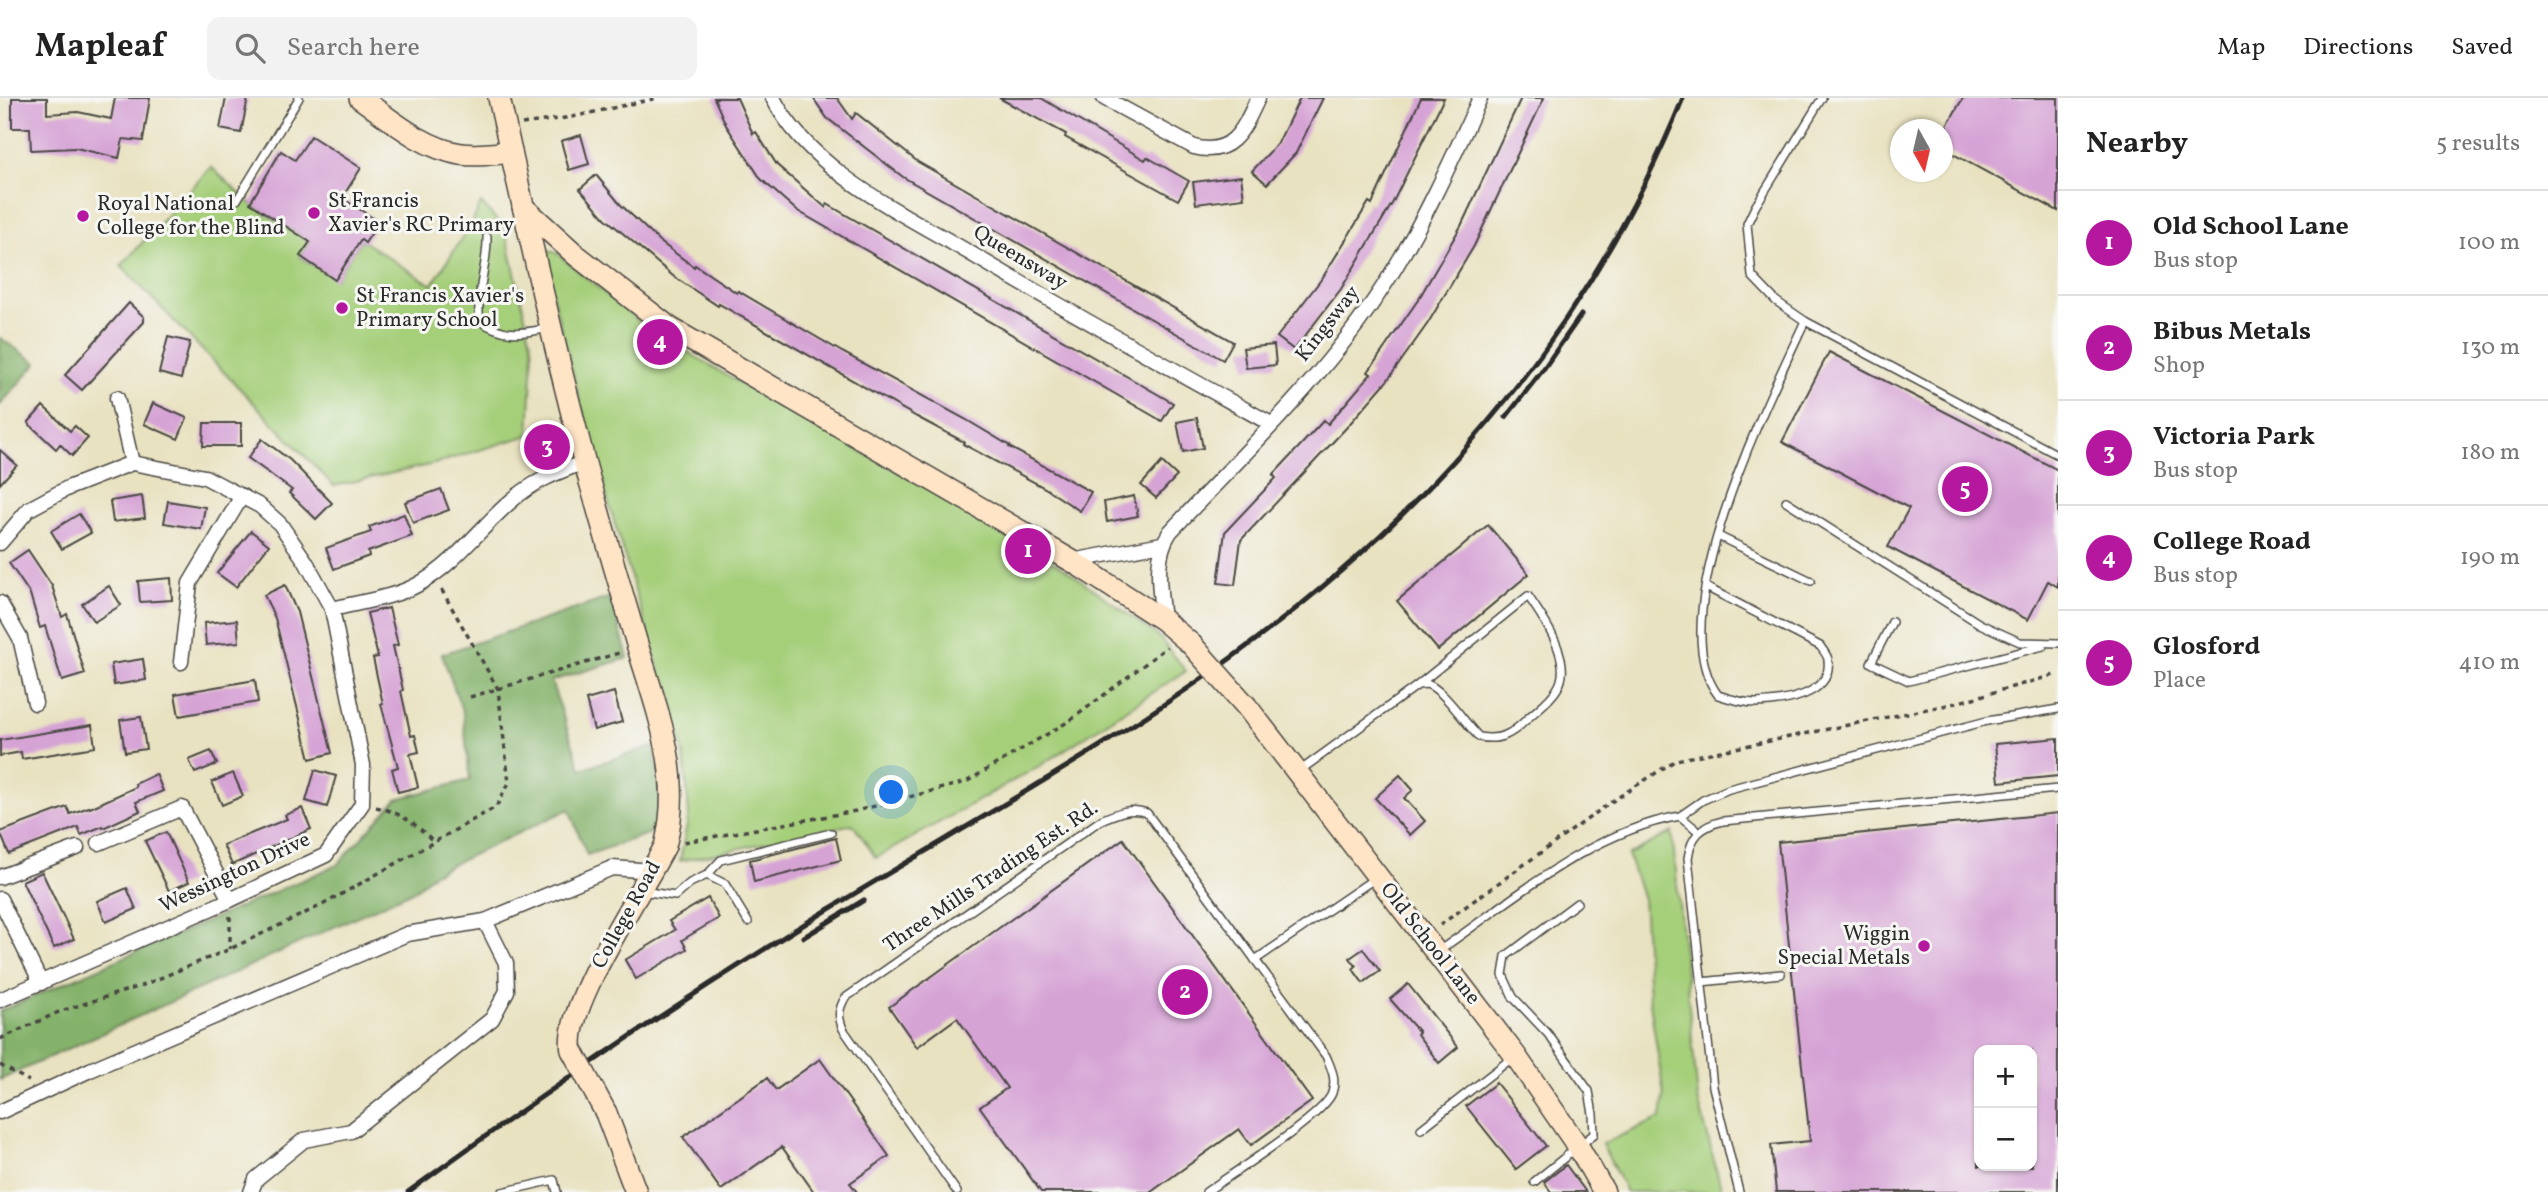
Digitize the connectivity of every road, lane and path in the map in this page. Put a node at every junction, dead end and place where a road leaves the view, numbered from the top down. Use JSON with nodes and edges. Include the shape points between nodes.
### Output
{"nodes":[{"id":1,"x":299,"y":98,"type":"edge"},
{"id":2,"x":360,"y":98,"type":"edge"},
{"id":3,"x":499,"y":98,"type":"edge"},
{"id":4,"x":658,"y":98,"type":"edge"},
{"id":5,"x":773,"y":98,"type":"edge"},
{"id":6,"x":1104,"y":98,"type":"edge"},
{"id":7,"x":1258,"y":98,"type":"edge"},
{"id":8,"x":1480,"y":98,"type":"edge"},
{"id":9,"x":1822,"y":98,"type":"edge"},
{"id":10,"x":505,"y":126,"type":"junction"},
{"id":11,"x":511,"y":152,"type":"junction"},
{"id":12,"x":237,"y":200,"type":"dead end"},
{"id":13,"x":523,"y":207,"type":"junction"},
{"id":14,"x":487,"y":237,"type":"dead end"},
{"id":15,"x":1805,"y":321,"type":"junction"},
{"id":16,"x":550,"y":328,"type":"junction"},
{"id":17,"x":117,"y":398,"type":"dead end"},
{"id":18,"x":1271,"y":424,"type":"junction"},
{"id":19,"x":2058,"y":455,"type":"edge"},
{"id":20,"x":585,"y":462,"type":"junction"},
{"id":21,"x":132,"y":463,"type":"junction"},
{"id":22,"x":242,"y":496,"type":"junction"},
{"id":23,"x":1786,"y":500,"type":"dead end"},
{"id":24,"x":1718,"y":536,"type":"junction"},
{"id":25,"x":0,"y":543,"type":"edge"},
{"id":26,"x":1162,"y":544,"type":"junction"},
{"id":27,"x":1072,"y":561,"type":"junction"},
{"id":28,"x":433,"y":575,"type":"junction"},
{"id":29,"x":1811,"y":581,"type":"dead end"},
{"id":30,"x":1706,"y":587,"type":"junction"},
{"id":31,"x":0,"y":603,"type":"edge"},
{"id":32,"x":332,"y":609,"type":"junction"},
{"id":33,"x":1163,"y":620,"type":"junction"},
{"id":34,"x":1892,"y":622,"type":"dead end"},
{"id":35,"x":1186,"y":639,"type":"junction"},
{"id":36,"x":2054,"y":644,"type":"edge"},
{"id":37,"x":638,"y":648,"type":"junction"},
{"id":38,"x":181,"y":662,"type":"dead end"},
{"id":39,"x":2058,"y":674,"type":"edge"},
{"id":40,"x":1418,"y":685,"type":"junction"},
{"id":41,"x":498,"y":689,"type":"junction"},
{"id":42,"x":470,"y":697,"type":"dead end"},
{"id":43,"x":35,"y":703,"type":"dead end"},
{"id":44,"x":2058,"y":709,"type":"edge"},
{"id":45,"x":1298,"y":772,"type":"junction"},
{"id":46,"x":2058,"y":789,"type":"edge"},
{"id":47,"x":362,"y":804,"type":"junction"},
{"id":48,"x":1680,"y":816,"type":"junction"},
{"id":49,"x":1698,"y":831,"type":"junction"},
{"id":50,"x":831,"y":833,"type":"dead end"},
{"id":51,"x":433,"y":841,"type":"junction"},
{"id":52,"x":99,"y":843,"type":"dead end"},
{"id":53,"x":665,"y":846,"type":"junction"},
{"id":54,"x":78,"y":848,"type":"dead end"},
{"id":55,"x":653,"y":871,"type":"junction"},
{"id":56,"x":707,"y":875,"type":"junction"},
{"id":57,"x":1378,"y":876,"type":"junction"},
{"id":58,"x":0,"y":877,"type":"edge"},
{"id":59,"x":642,"y":891,"type":"junction"},
{"id":60,"x":0,"y":899,"type":"edge"},
{"id":61,"x":230,"y":900,"type":"junction"},
{"id":62,"x":1577,"y":903,"type":"dead end"},
{"id":63,"x":485,"y":920,"type":"junction"},
{"id":64,"x":748,"y":922,"type":"dead end"},
{"id":65,"x":1430,"y":944,"type":"junction"},
{"id":66,"x":230,"y":949,"type":"junction"},
{"id":67,"x":1255,"y":960,"type":"junction"},
{"id":68,"x":1781,"y":974,"type":"dead end"},
{"id":69,"x":1701,"y":982,"type":"junction"},
{"id":70,"x":41,"y":983,"type":"junction"},
{"id":71,"x":0,"y":1000,"type":"edge"},
{"id":72,"x":0,"y":1039,"type":"edge"},
{"id":73,"x":1515,"y":1055,"type":"junction"},
{"id":74,"x":0,"y":1065,"type":"edge"},
{"id":75,"x":46,"y":1090,"type":"junction"},
{"id":76,"x":0,"y":1112,"type":"edge"},
{"id":77,"x":1421,"y":1129,"type":"dead end"},
{"id":78,"x":1579,"y":1148,"type":"junction"},
{"id":79,"x":1534,"y":1182,"type":"dead end"},
{"id":80,"x":251,"y":1192,"type":"edge"},
{"id":81,"x":502,"y":1192,"type":"edge"},
{"id":82,"x":557,"y":1192,"type":"edge"},
{"id":83,"x":636,"y":1192,"type":"edge"},
{"id":84,"x":957,"y":1192,"type":"edge"},
{"id":85,"x":1206,"y":1192,"type":"edge"},
{"id":86,"x":1604,"y":1192,"type":"edge"},
{"id":87,"x":1739,"y":1192,"type":"edge"}],
"edges":[{"from":1,"to":12,"type":"lane"},
{"from":2,"to":11,"type":"street","via":[[442,150],[479,155]]},
{"from":3,"to":10,"type":"street","name":"College Road"},
{"from":4,"to":10,"type":"path"},
{"from":5,"to":18,"type":"street","name":"Queensway","via":[[798,136],[843,177]]},
{"from":6,"to":7,"type":"street","via":[[1207,150],[1236,139]]},
{"from":8,"to":18,"type":"street","name":"Kingsway","via":[[1383,286],[1352,330]]},
{"from":9,"to":15,"type":"lane","via":[[1747,224],[1752,276],[1776,301]]},
{"from":10,"to":11,"type":"street","name":"College Road"},
{"from":11,"to":13,"type":"street","name":"College Road"},
{"from":13,"to":16,"type":"street","name":"College Road"},
{"from":13,"to":27,"type":"street","name":"Old School Lane","via":[[670,328]]},
{"from":14,"to":16,"type":"lane","via":[[480,321],[496,331]]},
{"from":15,"to":19,"type":"lane"},
{"from":15,"to":24,"type":"lane","via":[[1757,425]]},
{"from":16,"to":20,"type":"street","name":"College Road"},
{"from":17,"to":21,"type":"street"},
{"from":18,"to":26,"type":"street","name":"Kingsway"},
{"from":20,"to":28,"type":"street","via":[[528,487]]},
{"from":20,"to":37,"type":"street","name":"College Road"},
{"from":21,"to":22,"type":"street","via":[[205,477]]},
{"from":21,"to":25,"type":"street","via":[[29,509]]},
{"from":22,"to":32,"type":"street","via":[[281,524]]},
{"from":22,"to":38,"type":"street","via":[[190,583]]},
{"from":23,"to":36,"type":"lane","via":[[1980,624],[2020,642]]},
{"from":24,"to":29,"type":"lane"},
{"from":24,"to":30,"type":"lane"},
{"from":26,"to":27,"type":"street"},
{"from":26,"to":33,"type":"street"},
{"from":27,"to":33,"type":"street","name":"Old School Lane"},
{"from":28,"to":32,"type":"street","via":[[417,586]]},
{"from":28,"to":41,"type":"path"},
{"from":30,"to":30,"type":"lane","via":[[1700,615],[1703,653],[1709,683],[1718,695],[1755,703],[1803,696],[1820,685],[1828,660],[1821,646]]},
{"from":31,"to":43,"type":"street","via":[[20,638]]},
{"from":32,"to":47,"type":"street","via":[[363,765]]},
{"from":33,"to":35,"type":"street","name":"Old School Lane"},
{"from":34,"to":36,"type":"lane","via":[[1871,663],[1909,681]]},
{"from":35,"to":45,"type":"street","name":"Old School Lane","bridge":true},
{"from":35,"to":53,"type":"path","via":[[1071,720],[966,782],[856,811]]},
{"from":37,"to":41,"type":"path"},
{"from":37,"to":53,"type":"street","name":"College Road","via":[[664,731],[672,780],[672,822]]},
{"from":39,"to":65,"type":"path","via":[[1952,704],[1676,760],[1470,901]]},
{"from":40,"to":40,"type":"lane","via":[[1427,684],[1444,695],[1479,737],[1512,734],[1561,682],[1555,636],[1528,596]]},
{"from":40,"to":45,"type":"lane"},
{"from":41,"to":42,"type":"path"},
{"from":41,"to":51,"type":"path","via":[[509,783],[496,807]]},
{"from":44,"to":48,"type":"lane","via":[[1987,721],[1729,789]]},
{"from":45,"to":57,"type":"street","name":"Old School Lane"},
{"from":46,"to":49,"type":"lane","via":[[1723,821]]},
{"from":47,"to":51,"type":"path","via":[[414,821]]},
{"from":47,"to":61,"type":"street","name":"Wessington Drive","via":[[326,855]]},
{"from":48,"to":49,"type":"lane"},
{"from":48,"to":65,"type":"lane","via":[[1616,834]]},
{"from":49,"to":69,"type":"lane","via":[[1688,858]]},
{"from":50,"to":56,"type":"lane","via":[[721,860]]},
{"from":51,"to":66,"type":"path","via":[[324,904]]},
{"from":52,"to":61,"type":"street","via":[[182,808]]},
{"from":53,"to":55,"type":"street","name":"College Road"},
{"from":54,"to":58,"type":"street"},
{"from":55,"to":59,"type":"street","name":"College Road"},
{"from":55,"to":63,"type":"street","via":[[612,868]]},
{"from":56,"to":59,"type":"lane","via":[[675,896]]},
{"from":56,"to":64,"type":"lane","via":[[725,884]]},
{"from":57,"to":65,"type":"street","name":"Old School Lane"},
{"from":57,"to":67,"type":"lane"},
{"from":59,"to":83,"type":"street","name":"College Road","bridge":true,"via":[[589,984],[571,1032],[572,1050],[606,1113]]},
{"from":60,"to":70,"type":"street"},
{"from":61,"to":66,"type":"path"},
{"from":61,"to":70,"type":"street","name":"Wessington Drive"},
{"from":62,"to":78,"type":"lane","via":[[1506,956],[1503,975],[1513,997],[1548,1034],[1588,1091],[1594,1134]]},
{"from":63,"to":75,"type":"street","via":[[408,934]]},
{"from":63,"to":80,"type":"street","via":[[506,963],[508,991],[492,1019],[351,1131],[304,1140],[256,1179]]},
{"from":65,"to":73,"type":"street","name":"Old School Lane"},
{"from":66,"to":72,"type":"path","via":[[141,986],[61,1011]]},
{"from":67,"to":84,"type":"lane","name":"Three Mills Trading Est. Rd.","via":[[1147,813],[1128,810],[1101,820],[845,998],[839,1018],[843,1029]]},
{"from":67,"to":85,"type":"lane","name":"Three Mills Trading Est. Rd.","via":[[1326,1056],[1333,1072],[1332,1094],[1317,1114]]},
{"from":68,"to":69,"type":"lane"},
{"from":69,"to":87,"type":"lane","via":[[1713,1087]]},
{"from":70,"to":71,"type":"street","name":"Wessington Drive"},
{"from":73,"to":77,"type":"lane"},
{"from":73,"to":78,"type":"street","name":"Old School Lane"},
{"from":74,"to":75,"type":"path"},
{"from":75,"to":76,"type":"street"},
{"from":78,"to":79,"type":"lane"},
{"from":78,"to":86,"type":"street","name":"Old School Lane"},
{"from":81,"to":82,"type":"lane","via":[[554,1180]]}]}
